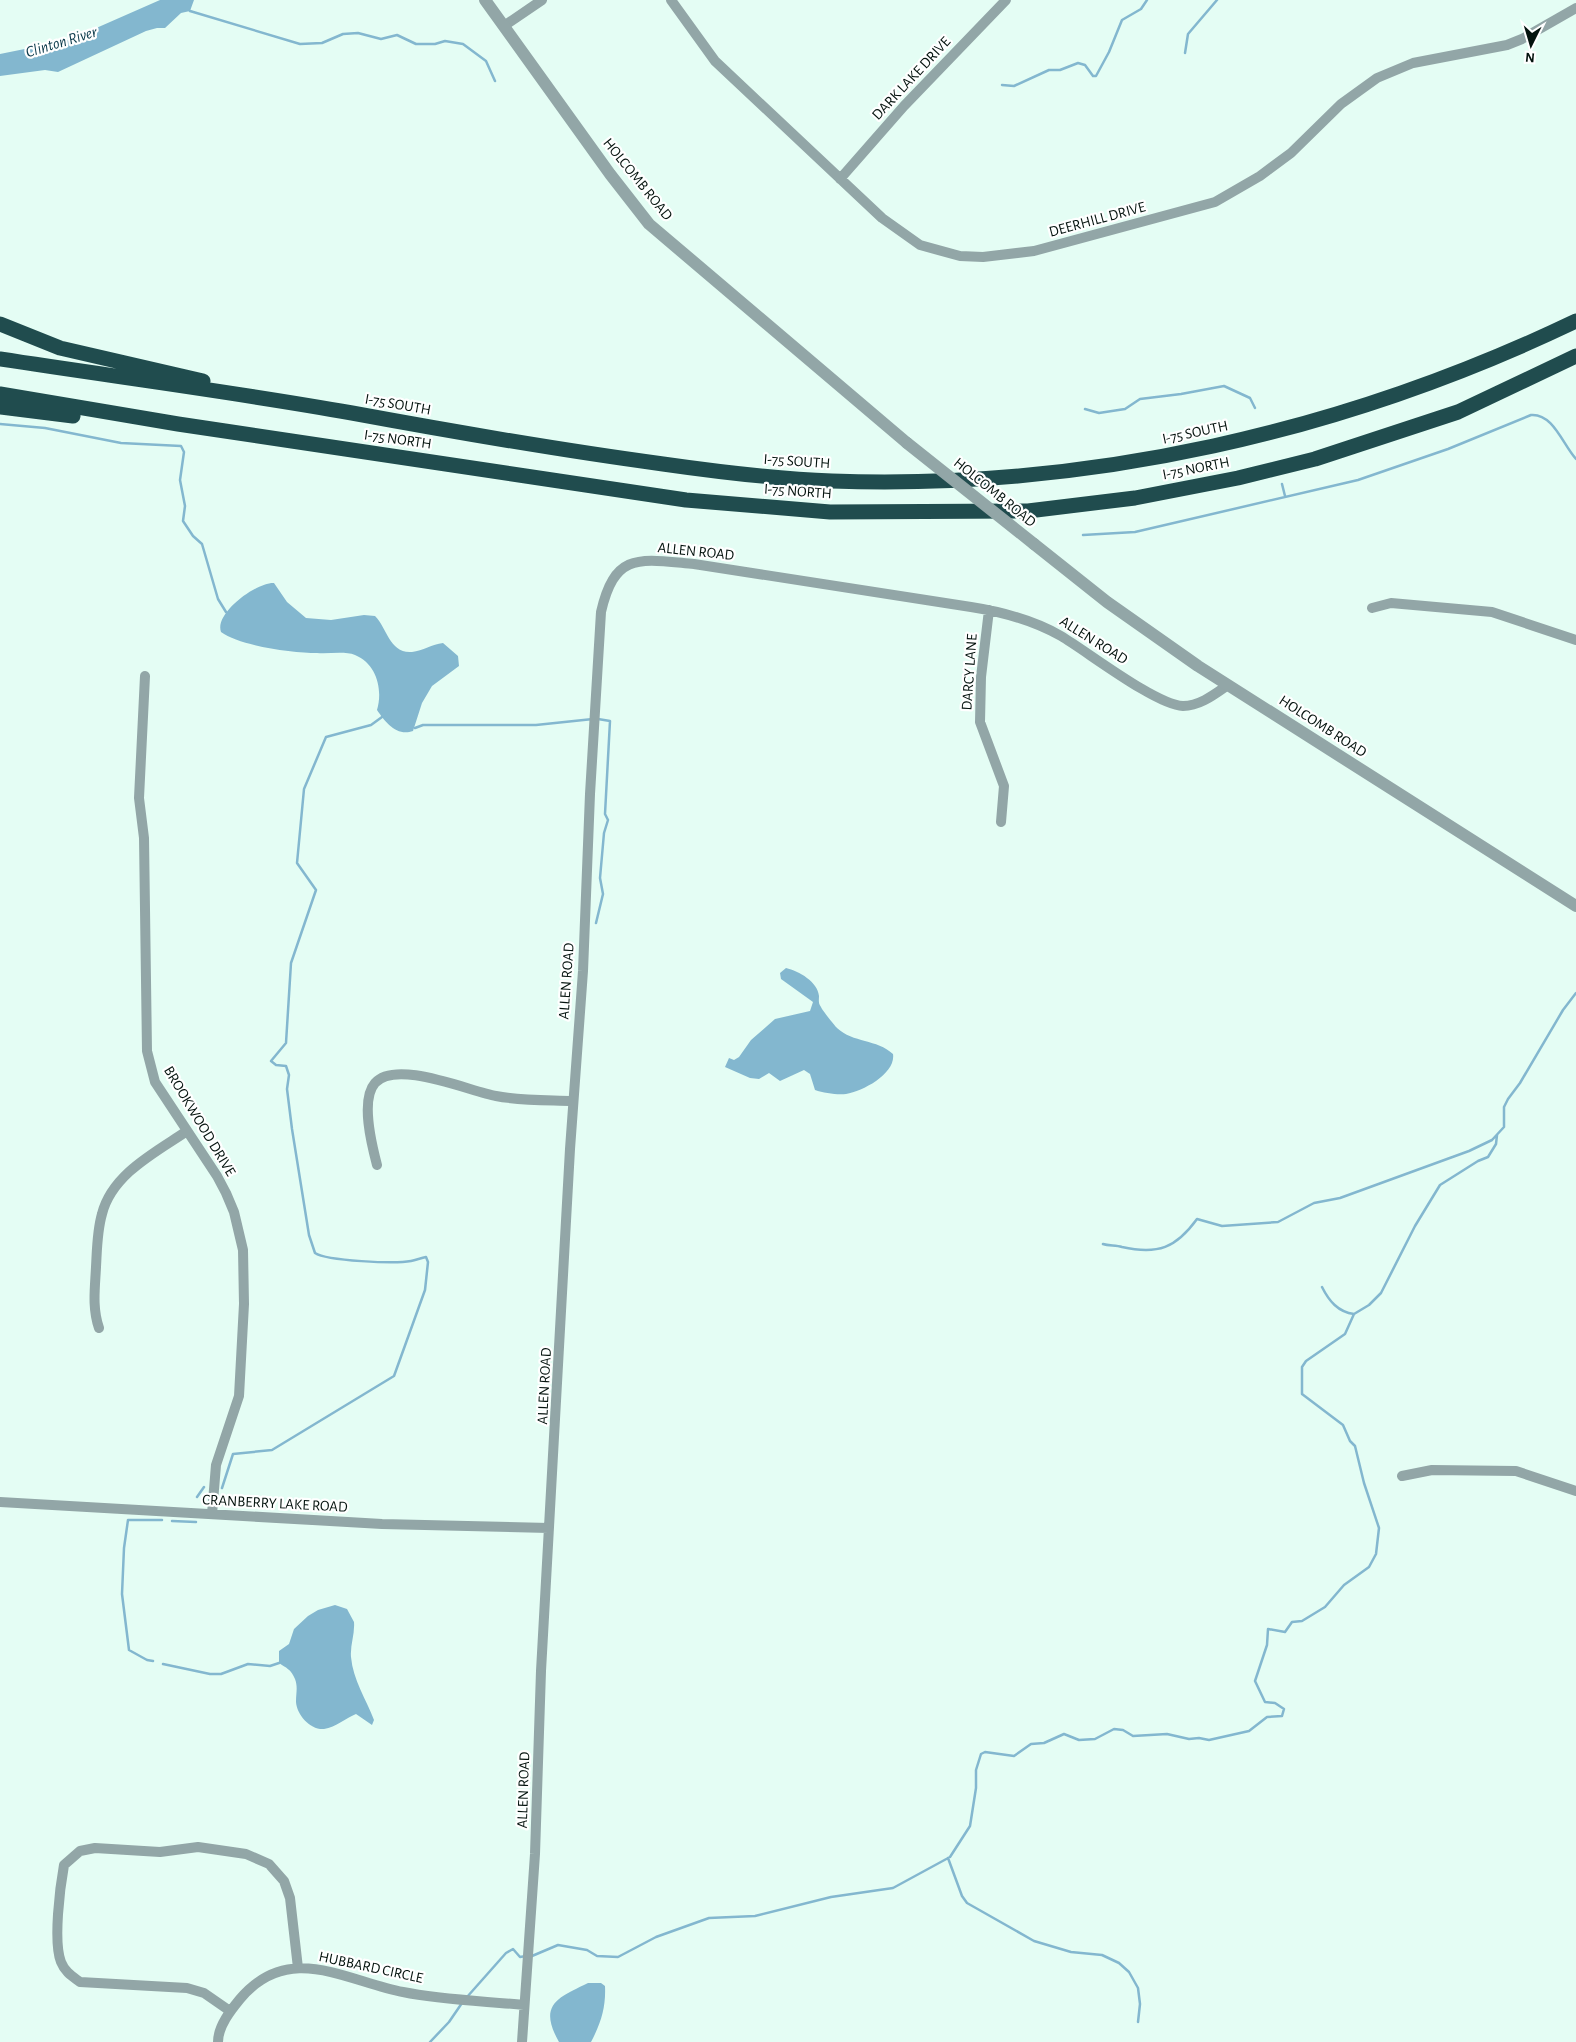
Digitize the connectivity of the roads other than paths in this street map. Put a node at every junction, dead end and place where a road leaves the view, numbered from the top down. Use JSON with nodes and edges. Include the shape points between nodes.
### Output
{"nodes":[{"id":1,"x":485,"y":0,"type":"edge"},
{"id":2,"x":542,"y":0,"type":"edge"},
{"id":3,"x":671,"y":0,"type":"edge"},
{"id":4,"x":1006,"y":0,"type":"edge"},
{"id":5,"x":1576,"y":8,"type":"edge"},
{"id":6,"x":504,"y":26,"type":"junction"},
{"id":7,"x":840,"y":179,"type":"junction"},
{"id":8,"x":1576,"y":321,"type":"edge"},
{"id":9,"x":0,"y":324,"type":"edge"},
{"id":10,"x":1576,"y":356,"type":"edge"},
{"id":11,"x":0,"y":359,"type":"edge"},
{"id":12,"x":0,"y":394,"type":"edge"},
{"id":13,"x":0,"y":407,"type":"edge"},
{"id":14,"x":337,"y":410,"type":"junction"},
{"id":15,"x":178,"y":424,"type":"junction"},
{"id":16,"x":1372,"y":608,"type":"dead end"},
{"id":17,"x":990,"y":610,"type":"junction"},
{"id":18,"x":1576,"y":640,"type":"edge"},
{"id":19,"x":145,"y":676,"type":"dead end"},
{"id":20,"x":1228,"y":685,"type":"junction"},
{"id":21,"x":1001,"y":822,"type":"dead end"},
{"id":22,"x":1576,"y":906,"type":"edge"},
{"id":23,"x":573,"y":1101,"type":"junction"},
{"id":24,"x":187,"y":1131,"type":"junction"},
{"id":25,"x":377,"y":1165,"type":"dead end"},
{"id":26,"x":99,"y":1328,"type":"dead end"},
{"id":27,"x":1402,"y":1476,"type":"dead end"},
{"id":28,"x":1576,"y":1491,"type":"edge"},
{"id":29,"x":0,"y":1502,"type":"edge"},
{"id":30,"x":212,"y":1514,"type":"junction"},
{"id":31,"x":549,"y":1528,"type":"junction"},
{"id":32,"x":298,"y":1968,"type":"junction"},
{"id":33,"x":524,"y":2005,"type":"junction"},
{"id":34,"x":230,"y":2011,"type":"junction"},
{"id":35,"x":218,"y":2042,"type":"edge"},
{"id":36,"x":522,"y":2042,"type":"edge"}],
"edges":[{"from":1,"to":6,"type":"street","name":"HOLCOMB ROAD"},
{"from":2,"to":6,"type":"street"},
{"from":3,"to":7,"type":"street","name":"DEERHILL DRIVE","via":[[714,61]]},
{"from":4,"to":7,"type":"street","name":"DARK LAKE DRIVE","via":[[904,106]]},
{"from":5,"to":7,"type":"street","name":"DEERHILL DRIVE","via":[[1508,45],[1413,62],[1377,78],[1341,104],[1291,152],[1260,176],[1215,202],[1034,251],[983,257],[960,256],[920,245],[882,218]]},
{"from":6,"to":20,"type":"street","name":"HOLCOMB ROAD","bridge":true,"via":[[649,224],[907,442],[1034,544],[1107,602]]},
{"from":8,"to":14,"type":"highway","name":"I-75 SOUTH","via":[[1424,386],[1354,411],[1274,433],[1159,458],[1004,478],[886,482],[739,474],[593,455]]},
{"from":9,"to":14,"type":"highway","via":[[86,356]]},
{"from":10,"to":15,"type":"highway","name":"I-75 NORTH","via":[[1458,412],[1315,459],[1135,498],[1028,511],[830,512],[686,500]]},
{"from":11,"to":14,"type":"highway","name":"I-75 SOUTH"},
{"from":12,"to":15,"type":"highway","name":"I-75 NORTH"},
{"from":13,"to":15,"type":"highway","via":[[131,425]]},
{"from":16,"to":18,"type":"street","via":[[1391,603],[1492,612]]},
{"from":17,"to":20,"type":"street","name":"ALLEN ROAD","via":[[1036,623],[1171,704],[1194,704]]},
{"from":17,"to":21,"type":"street","name":"DARCY LANE","via":[[981,677],[980,722],[1004,786]]},
{"from":17,"to":23,"type":"street","name":"ALLEN ROAD","via":[[686,563],[654,560],[630,564],[616,572],[606,587],[600,612],[583,971]]},
{"from":19,"to":24,"type":"street","name":"BROOKWOOD DRIVE","via":[[139,798],[144,838],[147,1051],[155,1082]]},
{"from":20,"to":22,"type":"street","name":"HOLCOMB ROAD"},
{"from":23,"to":25,"type":"street","via":[[497,1096],[427,1076],[392,1075],[382,1078],[372,1087],[369,1103],[370,1135]]},
{"from":23,"to":31,"type":"street","name":"ALLEN ROAD"},
{"from":24,"to":26,"type":"street","via":[[145,1159],[120,1181],[102,1212],[94,1301]]},
{"from":24,"to":30,"type":"street","name":"BROOKWOOD DRIVE","via":[[217,1176],[234,1212],[243,1250],[239,1396],[216,1465]]},
{"from":27,"to":28,"type":"street","via":[[1432,1470],[1516,1472]]},
{"from":29,"to":30,"type":"street","name":"CRANBERRY LAKE ROAD"},
{"from":30,"to":31,"type":"street","name":"CRANBERRY LAKE ROAD","via":[[382,1524]]},
{"from":31,"to":33,"type":"street","name":"ALLEN ROAD","via":[[535,1854]]},
{"from":32,"to":33,"type":"street","name":"HUBBARD CIRCLE","via":[[327,1970],[402,1992]]},
{"from":32,"to":34,"type":"street","name":"HUBBARD CIRCLE","via":[[267,1977],[245,1993]]},
{"from":32,"to":34,"type":"street","via":[[290,1898],[284,1881],[268,1864],[246,1854],[198,1847],[160,1852],[95,1848],[80,1851],[64,1865],[58,1950],[68,1974],[80,1982],[187,1988],[204,1993]]},
{"from":33,"to":36,"type":"street","name":"ALLEN ROAD"},
{"from":34,"to":35,"type":"street","name":"HUBBARD CIRCLE"}]}
